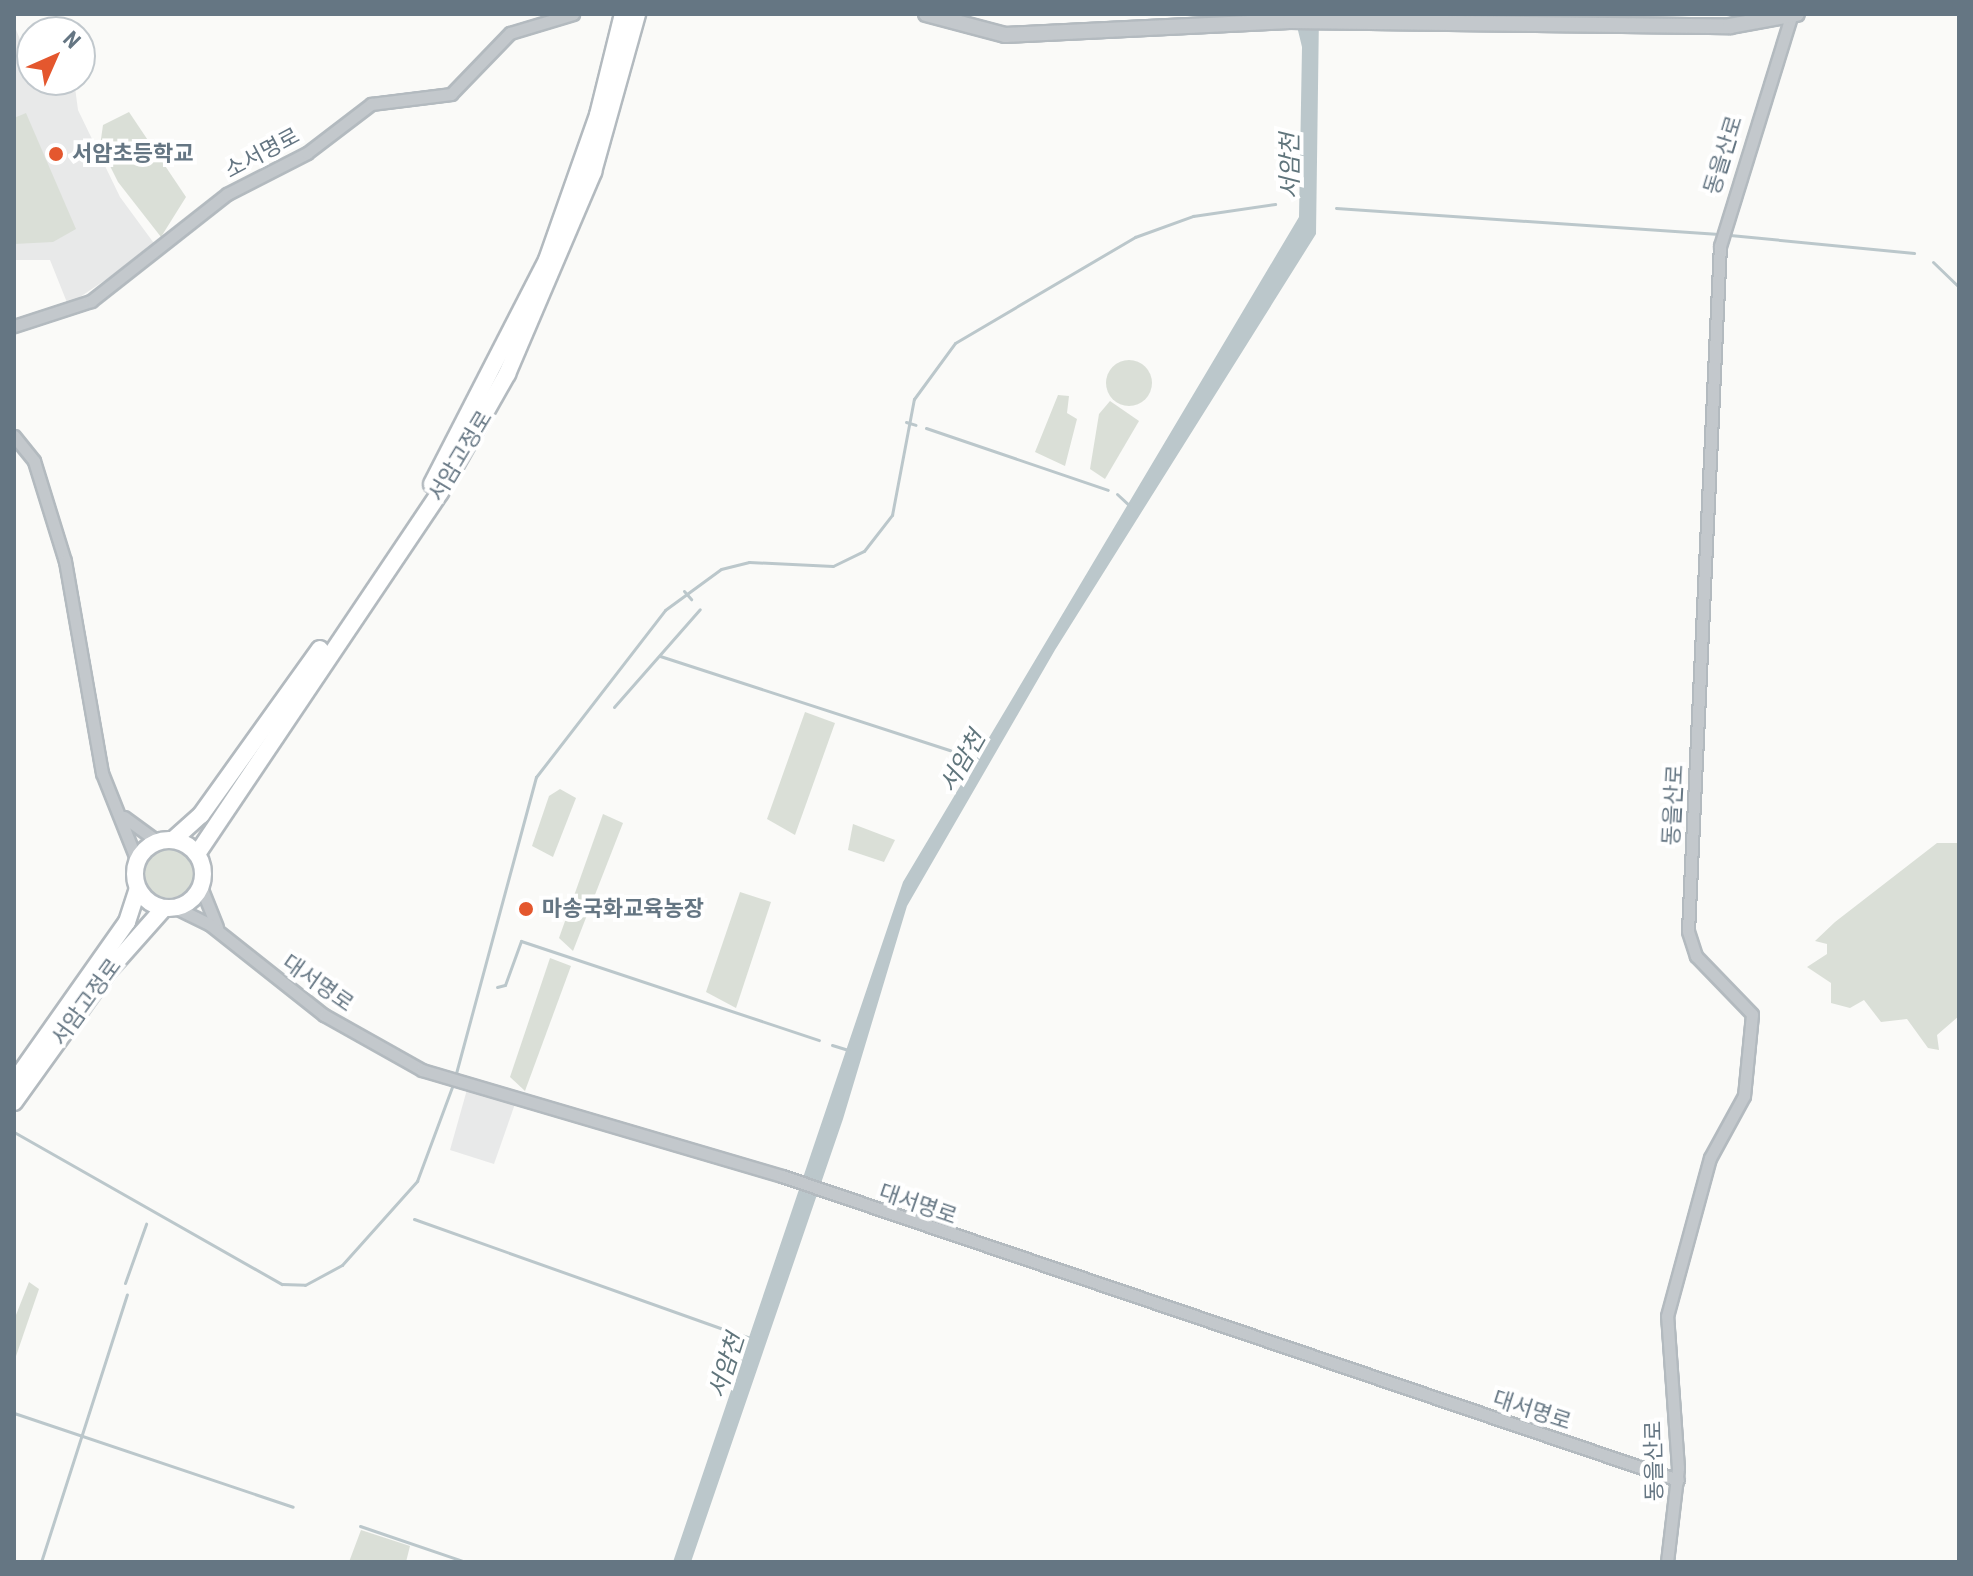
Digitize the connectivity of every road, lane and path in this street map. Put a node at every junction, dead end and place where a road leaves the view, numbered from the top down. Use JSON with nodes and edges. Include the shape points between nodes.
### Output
{"nodes":[{"id":1,"x":573,"y":14,"type":"edge"},
{"id":2,"x":623,"y":14,"type":"edge"},
{"id":3,"x":637,"y":14,"type":"edge"},
{"id":4,"x":926,"y":14,"type":"edge"},
{"id":5,"x":1794,"y":16,"type":"edge"},
{"id":6,"x":14,"y":326,"type":"edge"},
{"id":7,"x":14,"y":436,"type":"edge"},
{"id":8,"x":120,"y":814,"type":"junction"},
{"id":9,"x":165,"y":841,"type":"junction"},
{"id":10,"x":197,"y":854,"type":"junction"},
{"id":11,"x":137,"y":861,"type":"junction"},
{"id":12,"x":201,"y":887,"type":"junction"},
{"id":13,"x":138,"y":889,"type":"junction"},
{"id":14,"x":170,"y":908,"type":"junction"},
{"id":15,"x":225,"y":937,"type":"junction"},
{"id":16,"x":14,"y":1082,"type":"edge"},
{"id":17,"x":14,"y":1102,"type":"edge"},
{"id":18,"x":1678,"y":1480,"type":"junction"},
{"id":19,"x":1667,"y":1562,"type":"edge"}],
"edges":[{"from":1,"to":6,"type":"street","name":"소서명로","via":[[510,33],[451,94],[371,104],[296,160],[227,194],[91,301]]},
{"from":2,"to":9,"type":"main road","name":"서암고정로","via":[[565,216],[484,394],[423,498],[278,708],[201,815]]},
{"from":3,"to":10,"type":"main road","name":"서암고정로","via":[[593,172],[500,388],[440,492]]},
{"from":4,"to":5,"type":"street","via":[[1005,35],[1290,21],[1730,26]]},
{"from":5,"to":18,"type":"street","name":"동을산로","via":[[1720,246],[1688,931],[1696,956],[1752,1014],[1744,1096],[1710,1158],[1667,1316]]},
{"from":7,"to":8,"type":"street","via":[[34,461],[65,561],[102,773]]},
{"from":8,"to":9,"type":"street"},
{"from":8,"to":11,"type":"street"},
{"from":9,"to":10,"type":"main road"},
{"from":9,"to":11,"type":"main road"},
{"from":10,"to":12,"type":"main road"},
{"from":11,"to":13,"type":"main road"},
{"from":12,"to":14,"type":"main road"},
{"from":12,"to":15,"type":"street"},
{"from":13,"to":14,"type":"main road"},
{"from":13,"to":16,"type":"main road","name":"서암고정로","via":[[127,922]]},
{"from":14,"to":15,"type":"street","name":"대서명로"},
{"from":14,"to":17,"type":"main road","name":"서암고정로","via":[[126,948]]},
{"from":15,"to":18,"type":"street","name":"대서명로","via":[[324,1015],[411,1064],[788,1178]]},
{"from":18,"to":19,"type":"street","name":"동을산로"}]}
